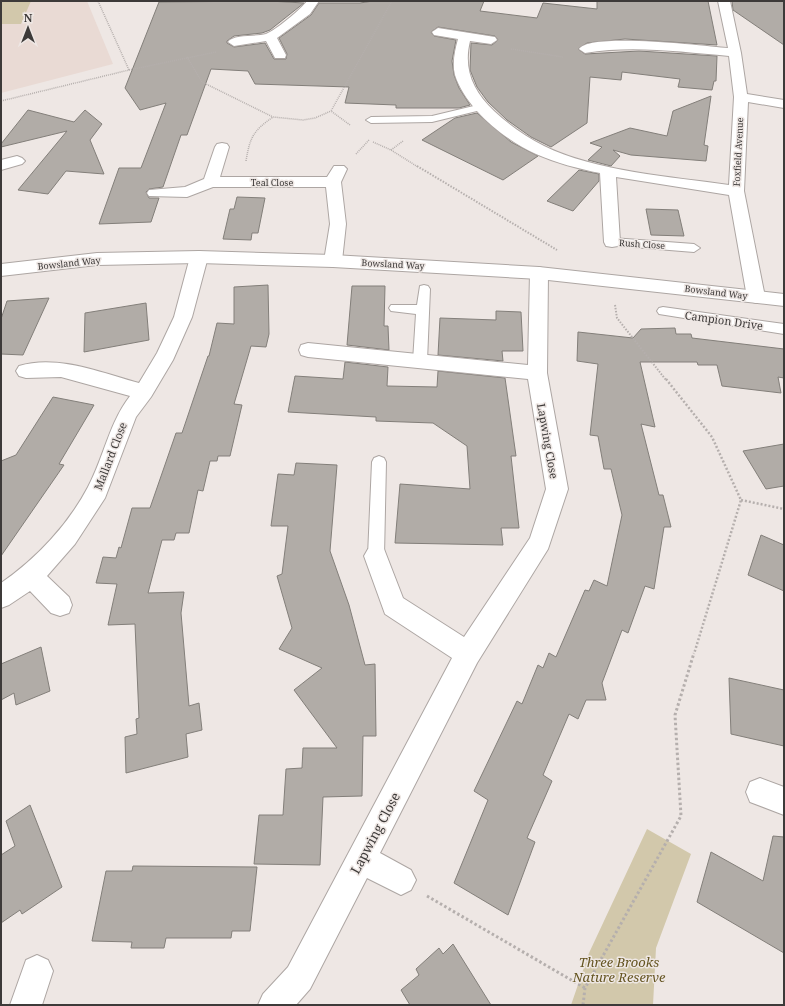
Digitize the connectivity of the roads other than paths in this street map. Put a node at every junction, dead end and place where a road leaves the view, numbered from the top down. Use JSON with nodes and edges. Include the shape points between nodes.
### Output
{"nodes":[{"id":1,"x":313,"y":1,"type":"edge"},
{"id":2,"x":724,"y":1,"type":"edge"},
{"id":3,"x":438,"y":32,"type":"dead end"},
{"id":4,"x":590,"y":34,"type":"dead end"},
{"id":5,"x":465,"y":36,"type":"junction"},
{"id":6,"x":270,"y":37,"type":"junction"},
{"id":7,"x":491,"y":40,"type":"road end"},
{"id":8,"x":234,"y":42,"type":"road end"},
{"id":9,"x":597,"y":46,"type":"junction"},
{"id":10,"x":585,"y":49,"type":"road end"},
{"id":11,"x":735,"y":53,"type":"junction"},
{"id":12,"x":280,"y":55,"type":"dead end"},
{"id":13,"x":741,"y":98,"type":"junction"},
{"id":14,"x":784,"y":104,"type":"edge"},
{"id":15,"x":482,"y":107,"type":"junction"},
{"id":16,"x":371,"y":120,"type":"dead end"},
{"id":17,"x":222,"y":146,"type":"dead end"},
{"id":18,"x":17,"y":161,"type":"dead end"},
{"id":19,"x":1,"y":165,"type":"edge"},
{"id":20,"x":608,"y":170,"type":"junction"},
{"id":21,"x":211,"y":182,"type":"junction"},
{"id":22,"x":736,"y":191,"type":"junction"},
{"id":23,"x":155,"y":193,"type":"dead end"},
{"id":24,"x":612,"y":242,"type":"joint"},
{"id":25,"x":694,"y":248,"type":"dead end"},
{"id":26,"x":199,"y":257,"type":"junction"},
{"id":27,"x":333,"y":261,"type":"junction"},
{"id":28,"x":1,"y":270,"type":"edge"},
{"id":29,"x":539,"y":273,"type":"junction"},
{"id":30,"x":424,"y":289,"type":"dead end"},
{"id":31,"x":756,"y":297,"type":"junction"},
{"id":32,"x":784,"y":300,"type":"edge"},
{"id":33,"x":395,"y":308,"type":"dead end"},
{"id":34,"x":423,"y":310,"type":"junction"},
{"id":35,"x":663,"y":311,"type":"dead end"},
{"id":36,"x":784,"y":329,"type":"edge"},
{"id":37,"x":308,"y":350,"type":"dead end"},
{"id":38,"x":420,"y":361,"type":"junction"},
{"id":39,"x":26,"y":371,"type":"dead end"},
{"id":40,"x":536,"y":373,"type":"junction"},
{"id":41,"x":144,"y":392,"type":"junction"},
{"id":42,"x":379,"y":462,"type":"dead end"},
{"id":43,"x":376,"y":556,"type":"joint"},
{"id":44,"x":31,"y":576,"type":"junction"},
{"id":45,"x":1,"y":597,"type":"edge"},
{"id":46,"x":60,"y":604,"type":"dead end"},
{"id":47,"x":468,"y":654,"type":"junction"},
{"id":48,"x":362,"y":859,"type":"junction"},
{"id":49,"x":401,"y":880,"type":"road end"},
{"id":50,"x":37,"y":971,"type":"dead end"},
{"id":51,"x":26,"y":1005,"type":"edge"},
{"id":52,"x":274,"y":1005,"type":"edge"}],
"edges":[{"from":1,"to":6,"type":"street","via":[[306,11]]},
{"from":2,"to":11,"type":"street","name":"Foxfield Avenue"},
{"from":3,"to":5,"type":"street"},
{"from":4,"to":9,"type":"street"},
{"from":5,"to":7,"type":"street"},
{"from":5,"to":15,"type":"street","via":[[460,50],[461,74],[466,87]]},
{"from":6,"to":8,"type":"street"},
{"from":6,"to":12,"type":"street"},
{"from":9,"to":10,"type":"street"},
{"from":9,"to":11,"type":"street","via":[[652,46]]},
{"from":11,"to":13,"type":"street","name":"Foxfield Avenue"},
{"from":13,"to":14,"type":"street"},
{"from":13,"to":22,"type":"street","name":"Foxfield Avenue"},
{"from":15,"to":16,"type":"lane","via":[[432,118]]},
{"from":15,"to":20,"type":"street","via":[[509,131],[551,155]]},
{"from":17,"to":21,"type":"street"},
{"from":18,"to":19,"type":"street"},
{"from":20,"to":22,"type":"street"},
{"from":20,"to":24,"type":"street","name":"Rush Close"},
{"from":21,"to":23,"type":"street","name":"Teal Close","via":[[187,192]]},
{"from":21,"to":27,"type":"street","name":"Teal Close","via":[[336,176],[338,224]]},
{"from":22,"to":31,"type":"street","name":"Foxfield Avenue"},
{"from":24,"to":25,"type":"lane","name":"Rush Close"},
{"from":26,"to":27,"type":"street","name":"Bowsland Way"},
{"from":26,"to":28,"type":"street","name":"Bowsland Way","via":[[97,259]]},
{"from":26,"to":41,"type":"street","name":"Mallard Close","via":[[183,317],[166,355]]},
{"from":27,"to":29,"type":"street","name":"Bowsland Way"},
{"from":29,"to":31,"type":"street","name":"Bowsland Way"},
{"from":29,"to":40,"type":"street","name":"Lapwing Close"},
{"from":30,"to":34,"type":"lane"},
{"from":31,"to":32,"type":"street","name":"Bowsland Way"},
{"from":33,"to":34,"type":"lane"},
{"from":34,"to":38,"type":"lane"},
{"from":35,"to":36,"type":"lane","name":"Campion Drive"},
{"from":37,"to":38,"type":"street"},
{"from":38,"to":40,"type":"street"},
{"from":39,"to":41,"type":"street","via":[[61,370]]},
{"from":40,"to":47,"type":"street","name":"Lapwing Close","via":[[557,489],[540,542]]},
{"from":41,"to":44,"type":"street","name":"Mallard Close","via":[[126,414],[97,491],[67,537]]},
{"from":42,"to":43,"type":"lane"},
{"from":43,"to":47,"type":"street","via":[[394,606]]},
{"from":44,"to":45,"type":"street","name":"Mallard Close"},
{"from":44,"to":46,"type":"street"},
{"from":47,"to":48,"type":"street","name":"Lapwing Close"},
{"from":48,"to":49,"type":"street"},
{"from":48,"to":52,"type":"street","name":"Lapwing Close","via":[[299,978]]},
{"from":50,"to":51,"type":"street"}]}
